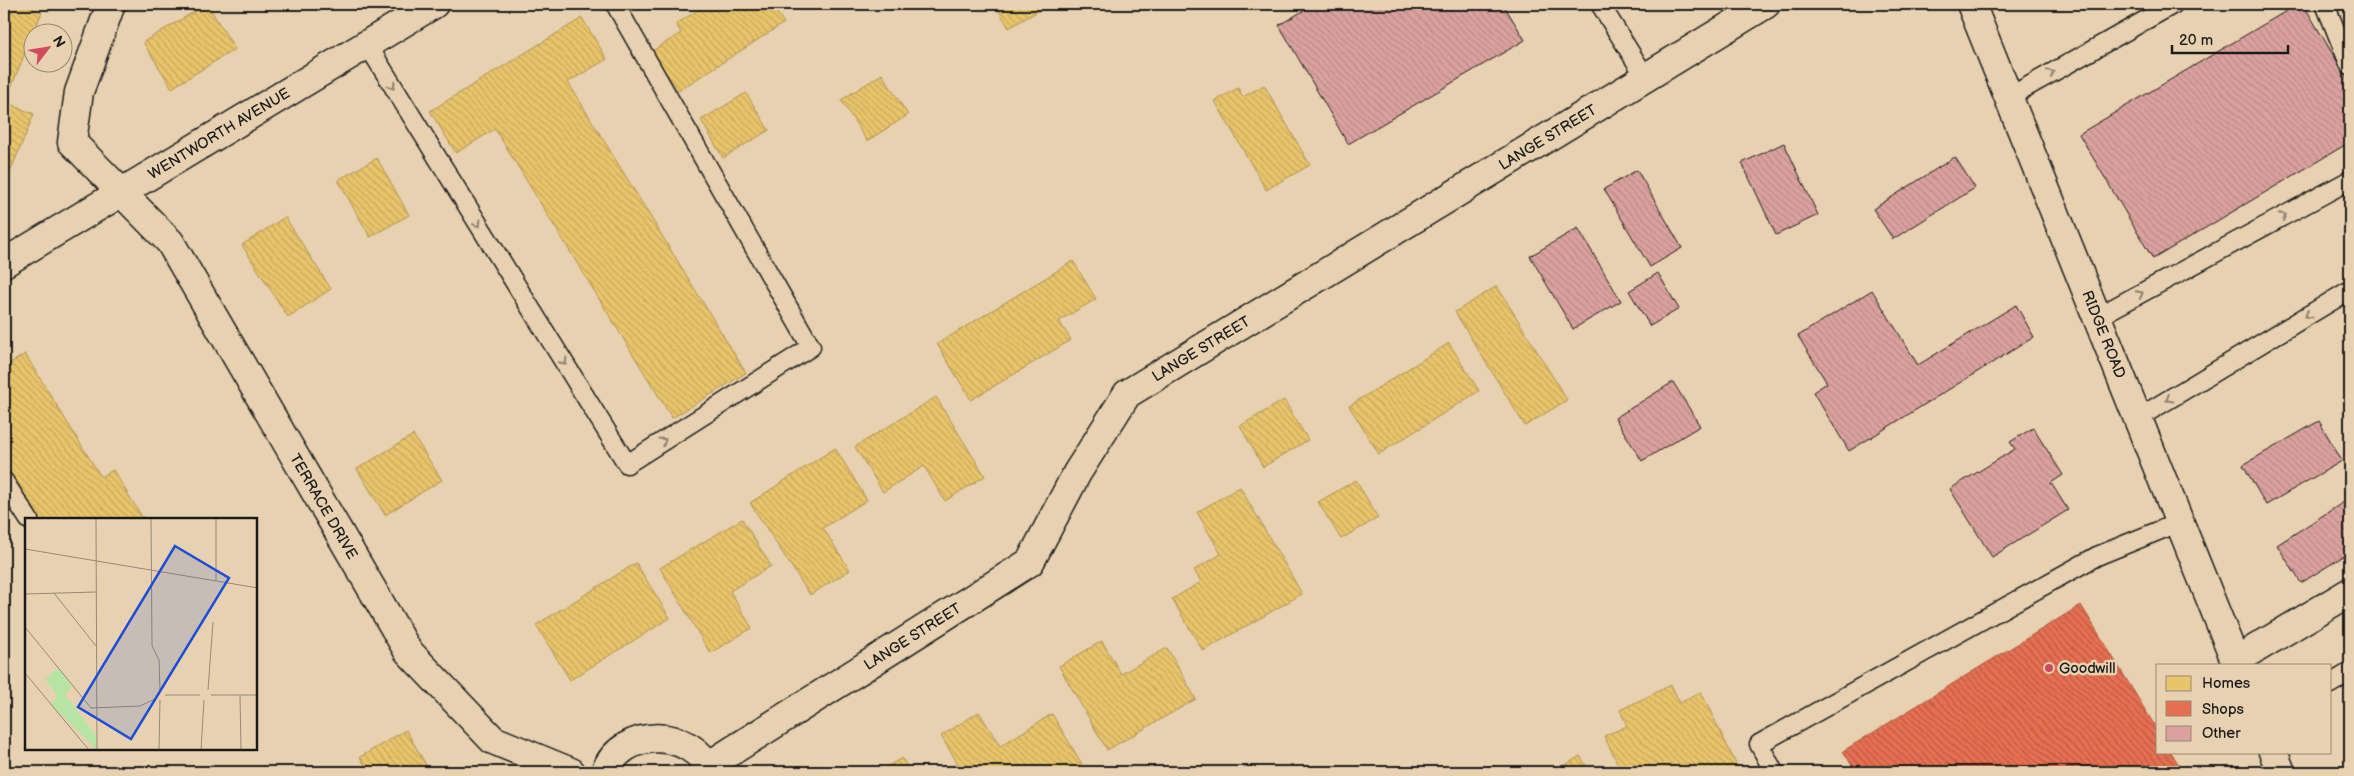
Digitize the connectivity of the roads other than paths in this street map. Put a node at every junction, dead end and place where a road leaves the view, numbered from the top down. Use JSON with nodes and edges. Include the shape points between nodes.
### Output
{"nodes":[{"id":1,"x":111,"y":4,"type":"edge"},
{"id":2,"x":434,"y":4,"type":"edge"},
{"id":3,"x":615,"y":4,"type":"edge"},
{"id":4,"x":1600,"y":4,"type":"edge"},
{"id":5,"x":1766,"y":4,"type":"edge"},
{"id":6,"x":1971,"y":4,"type":"edge"},
{"id":7,"x":2174,"y":4,"type":"edge"},
{"id":8,"x":2325,"y":4,"type":"edge"},
{"id":9,"x":367,"y":44,"type":"junction"},
{"id":10,"x":2350,"y":66,"type":"edge"},
{"id":11,"x":1646,"y":78,"type":"junction"},
{"id":12,"x":2009,"y":97,"type":"junction"},
{"id":13,"x":2350,"y":180,"type":"edge"},
{"id":14,"x":120,"y":193,"type":"junction"},
{"id":15,"x":4,"y":263,"type":"edge"},
{"id":16,"x":2350,"y":290,"type":"edge"},
{"id":17,"x":2097,"y":317,"type":"junction"},
{"id":18,"x":2138,"y":418,"type":"junction"},
{"id":19,"x":4,"y":481,"type":"edge"},
{"id":20,"x":28,"y":518,"type":"edge"},
{"id":21,"x":2180,"y":522,"type":"junction"},
{"id":22,"x":2350,"y":592,"type":"edge"},
{"id":23,"x":2236,"y":663,"type":"edge"},
{"id":24,"x":2350,"y":672,"type":"edge"},
{"id":25,"x":2332,"y":683,"type":"edge"},
{"id":26,"x":2274,"y":754,"type":"edge"},
{"id":27,"x":710,"y":769,"type":"edge"},
{"id":28,"x":571,"y":772,"type":"edge"},
{"id":29,"x":605,"y":772,"type":"edge"},
{"id":30,"x":1774,"y":772,"type":"edge"},
{"id":31,"x":2281,"y":772,"type":"edge"}],
"edges":[{"from":1,"to":14,"type":"street","name":"TERRACE DRIVE","via":[[79,92],[72,142]]},
{"from":2,"to":9,"type":"street","name":"WENTWORTH AVENUE"},
{"from":9,"to":3,"type":"lane","one_way":true,"via":[[627,464],[811,347]]},
{"from":4,"to":11,"type":"lane"},
{"from":5,"to":11,"type":"street","name":"LANGE STREET"},
{"from":6,"to":12,"type":"street","name":"RIDGE ROAD"},
{"from":12,"to":7,"type":"lane","one_way":true},
{"from":8,"to":10,"type":"lane"},
{"from":9,"to":14,"type":"street","name":"WENTWORTH AVENUE"},
{"from":11,"to":27,"type":"street","name":"LANGE STREET","via":[[1127,394],[1077,473],[1030,562]]},
{"from":12,"to":17,"type":"street","name":"RIDGE ROAD"},
{"from":17,"to":13,"type":"lane","one_way":true},
{"from":14,"to":15,"type":"street","name":"WENTWORTH AVENUE"},
{"from":14,"to":28,"type":"street","name":"TERRACE DRIVE","via":[[170,242],[408,650],[493,740]]},
{"from":16,"to":18,"type":"lane","one_way":true},
{"from":17,"to":18,"type":"street","name":"RIDGE ROAD"},
{"from":18,"to":21,"type":"street","name":"RIDGE ROAD"},
{"from":19,"to":20,"type":"lane"},
{"from":21,"to":23,"type":"street","name":"RIDGE ROAD"},
{"from":21,"to":30,"type":"lane","via":[[2096,556],[1759,744]]},
{"from":22,"to":23,"type":"street"},
{"from":24,"to":25,"type":"lane"},
{"from":26,"to":31,"type":"street"},
{"from":27,"to":29,"type":"street","via":[[696,752],[678,741],[659,737],[639,740],[621,750]]}]}
